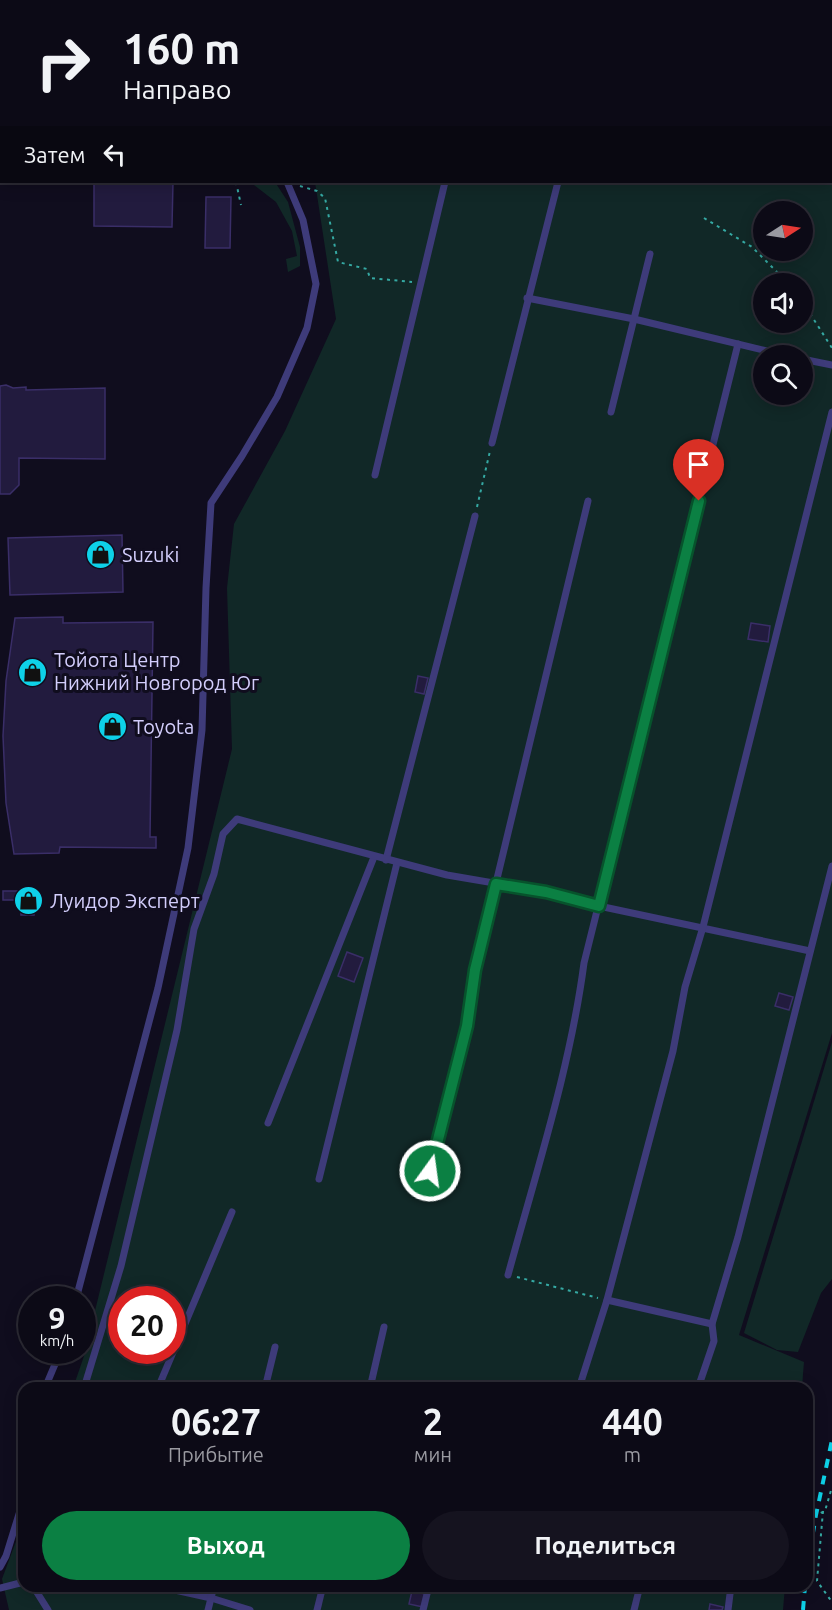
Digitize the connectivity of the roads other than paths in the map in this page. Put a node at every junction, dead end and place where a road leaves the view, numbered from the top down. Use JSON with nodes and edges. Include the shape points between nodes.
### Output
{"nodes":[{"id":1,"x":287,"y":183,"type":"edge"},
{"id":2,"x":445,"y":183,"type":"edge"},
{"id":3,"x":558,"y":183,"type":"edge"},
{"id":4,"x":650,"y":254,"type":"dead end"},
{"id":5,"x":527,"y":298,"type":"junction"},
{"id":6,"x":634,"y":319,"type":"junction"},
{"id":7,"x":738,"y":344,"type":"junction"},
{"id":8,"x":753,"y":348,"type":"edge"},
{"id":9,"x":813,"y":361,"type":"edge"},
{"id":10,"x":832,"y":365,"type":"edge"},
{"id":11,"x":611,"y":412,"type":"dead end"},
{"id":12,"x":832,"y":412,"type":"edge"},
{"id":13,"x":492,"y":443,"type":"road end"},
{"id":14,"x":375,"y":475,"type":"dead end"},
{"id":15,"x":588,"y":501,"type":"dead end"},
{"id":16,"x":475,"y":516,"type":"road end"},
{"id":17,"x":374,"y":857,"type":"junction"},
{"id":18,"x":386,"y":860,"type":"junction"},
{"id":19,"x":397,"y":863,"type":"junction"},
{"id":20,"x":832,"y":866,"type":"edge"},
{"id":21,"x":496,"y":884,"type":"junction"},
{"id":22,"x":599,"y":906,"type":"junction"},
{"id":23,"x":704,"y":927,"type":"junction"},
{"id":24,"x":810,"y":951,"type":"junction"},
{"id":25,"x":268,"y":1123,"type":"dead end"},
{"id":26,"x":319,"y":1179,"type":"dead end"},
{"id":27,"x":424,"y":1192,"type":"dead end"},
{"id":28,"x":232,"y":1212,"type":"dead end"},
{"id":29,"x":508,"y":1275,"type":"road end"},
{"id":30,"x":79,"y":1286,"type":"edge"},
{"id":31,"x":607,"y":1300,"type":"junction"},
{"id":32,"x":712,"y":1324,"type":"junction"},
{"id":33,"x":384,"y":1327,"type":"dead end"},
{"id":34,"x":275,"y":1347,"type":"dead end"},
{"id":35,"x":55,"y":1364,"type":"edge"},
{"id":36,"x":48,"y":1382,"type":"edge"},
{"id":37,"x":86,"y":1382,"type":"edge"},
{"id":38,"x":161,"y":1382,"type":"edge"},
{"id":39,"x":266,"y":1382,"type":"edge"},
{"id":40,"x":371,"y":1382,"type":"edge"},
{"id":41,"x":581,"y":1382,"type":"edge"},
{"id":42,"x":700,"y":1382,"type":"edge"},
{"id":43,"x":18,"y":1517,"type":"edge"},
{"id":44,"x":0,"y":1567,"type":"edge"},
{"id":45,"x":18,"y":1583,"type":"edge"},
{"id":46,"x":0,"y":1588,"type":"edge"},
{"id":47,"x":37,"y":1592,"type":"edge"},
{"id":48,"x":184,"y":1592,"type":"edge"},
{"id":49,"x":212,"y":1592,"type":"edge"},
{"id":50,"x":322,"y":1592,"type":"edge"},
{"id":51,"x":428,"y":1592,"type":"edge"},
{"id":52,"x":638,"y":1592,"type":"edge"},
{"id":53,"x":730,"y":1592,"type":"edge"},
{"id":54,"x":211,"y":1598,"type":"junction"},
{"id":55,"x":48,"y":1610,"type":"edge"},
{"id":56,"x":208,"y":1610,"type":"edge"},
{"id":57,"x":250,"y":1610,"type":"edge"},
{"id":58,"x":317,"y":1610,"type":"edge"},
{"id":59,"x":423,"y":1610,"type":"edge"},
{"id":60,"x":634,"y":1610,"type":"edge"},
{"id":61,"x":728,"y":1610,"type":"edge"}],
"edges":[{"from":1,"to":30,"type":"lane","via":[[303,220],[316,284],[308,328],[277,397],[211,503],[202,730],[188,848],[158,988]]},
{"from":2,"to":14,"type":"lane"},
{"from":3,"to":5,"type":"lane"},
{"from":4,"to":6,"type":"lane"},
{"from":5,"to":6,"type":"lane"},
{"from":5,"to":13,"type":"lane"},
{"from":6,"to":7,"type":"lane"},
{"from":6,"to":11,"type":"lane"},
{"from":7,"to":8,"type":"lane"},
{"from":7,"to":22,"type":"lane"},
{"from":9,"to":10,"type":"lane"},
{"from":12,"to":23,"type":"lane"},
{"from":15,"to":21,"type":"lane"},
{"from":16,"to":18,"type":"lane"},
{"from":17,"to":18,"type":"lane"},
{"from":17,"to":25,"type":"lane"},
{"from":17,"to":37,"type":"lane","via":[[237,819],[223,834],[214,874],[194,928],[177,1030],[121,1266]]},
{"from":18,"to":19,"type":"lane"},
{"from":19,"to":21,"type":"lane"},
{"from":19,"to":26,"type":"lane"},
{"from":20,"to":24,"type":"lane"},
{"from":21,"to":22,"type":"lane"},
{"from":21,"to":27,"type":"lane","via":[[475,970],[467,1026]]},
{"from":22,"to":23,"type":"lane"},
{"from":22,"to":29,"type":"lane","via":[[584,963],[578,1013]]},
{"from":23,"to":24,"type":"lane"},
{"from":23,"to":31,"type":"lane","via":[[685,987],[673,1051]]},
{"from":24,"to":32,"type":"lane","via":[[738,1237]]},
{"from":28,"to":38,"type":"lane"},
{"from":31,"to":32,"type":"lane"},
{"from":31,"to":41,"type":"lane"},
{"from":32,"to":42,"type":"lane","via":[[714,1341]]},
{"from":33,"to":40,"type":"lane"},
{"from":34,"to":39,"type":"lane"},
{"from":35,"to":36,"type":"lane"},
{"from":43,"to":44,"type":"lane"},
{"from":45,"to":46,"type":"lane"},
{"from":47,"to":55,"type":"lane"},
{"from":48,"to":54,"type":"lane"},
{"from":49,"to":54,"type":"lane"},
{"from":50,"to":58,"type":"lane"},
{"from":51,"to":59,"type":"lane"},
{"from":52,"to":60,"type":"lane"},
{"from":53,"to":61,"type":"lane"},
{"from":54,"to":56,"type":"lane"},
{"from":54,"to":57,"type":"lane"}]}
